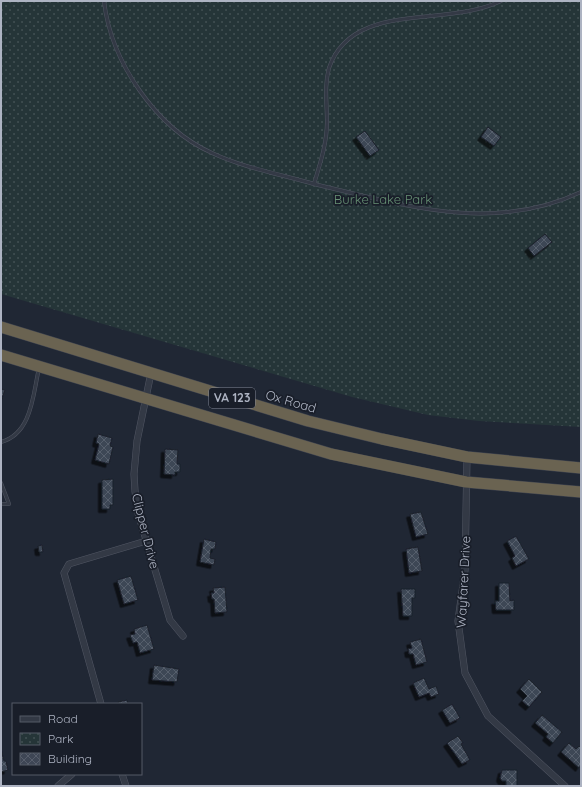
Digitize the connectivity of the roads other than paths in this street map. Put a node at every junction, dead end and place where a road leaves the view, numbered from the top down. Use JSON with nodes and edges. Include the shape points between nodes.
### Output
{"nodes":[{"id":1,"x":104,"y":1,"type":"edge"},
{"id":2,"x":501,"y":1,"type":"edge"},
{"id":3,"x":401,"y":15,"type":"dead end"},
{"id":4,"x":363,"y":25,"type":"dead end"},
{"id":5,"x":314,"y":184,"type":"junction"},
{"id":6,"x":581,"y":192,"type":"edge"},
{"id":7,"x":1,"y":327,"type":"edge"},
{"id":8,"x":1,"y":354,"type":"edge"},
{"id":9,"x":39,"y":366,"type":"junction"},
{"id":10,"x":151,"y":373,"type":"junction"},
{"id":11,"x":146,"y":399,"type":"junction"},
{"id":12,"x":1,"y":442,"type":"edge"},
{"id":13,"x":467,"y":457,"type":"junction"},
{"id":14,"x":581,"y":468,"type":"edge"},
{"id":15,"x":466,"y":482,"type":"junction"},
{"id":16,"x":1,"y":483,"type":"edge"},
{"id":17,"x":581,"y":492,"type":"edge"},
{"id":18,"x":1,"y":504,"type":"edge"},
{"id":19,"x":146,"y":541,"type":"junction"},
{"id":20,"x":183,"y":636,"type":"dead end"},
{"id":21,"x":101,"y":703,"type":"edge"},
{"id":22,"x":71,"y":775,"type":"edge"},
{"id":23,"x":122,"y":775,"type":"edge"},
{"id":24,"x":562,"y":785,"type":"edge"},
{"id":25,"x":58,"y":786,"type":"edge"},
{"id":26,"x":126,"y":786,"type":"edge"}],
"edges":[{"from":1,"to":5,"type":"lane","via":[[112,38],[133,82],[156,111],[172,126],[211,153],[232,162]]},
{"from":2,"to":3,"type":"lane","via":[[482,8],[454,13]]},
{"from":4,"to":5,"type":"lane","via":[[342,43],[329,67],[325,90],[326,139]]},
{"from":5,"to":6,"type":"lane","via":[[418,208],[473,214],[506,213],[536,208]]},
{"from":7,"to":10,"type":"highway","name":"Ox Road","number":"VA 123"},
{"from":8,"to":9,"type":"highway","number":"VA 123"},
{"from":9,"to":11,"type":"highway","number":"VA 123"},
{"from":9,"to":12,"type":"lane","via":[[23,426],[16,434]]},
{"from":10,"to":11,"type":"street","name":"Clipper Drive"},
{"from":10,"to":13,"type":"highway","name":"Ox Road","number":"VA 123","via":[[308,421]]},
{"from":11,"to":15,"type":"highway","number":"VA 123","via":[[331,454]]},
{"from":11,"to":19,"type":"street","name":"Clipper Drive","via":[[137,441],[134,474],[138,513]]},
{"from":13,"to":14,"type":"highway","name":"Ox Road","number":"VA 123"},
{"from":13,"to":15,"type":"street","name":"Wayfarer Drive"},
{"from":15,"to":17,"type":"highway","number":"VA 123"},
{"from":15,"to":24,"type":"street","name":"Wayfarer Drive","via":[[465,570],[458,621],[465,673],[488,716]]},
{"from":16,"to":18,"type":"lane","via":[[9,504]]},
{"from":19,"to":20,"type":"street","name":"Clipper Drive","via":[[170,620]]},
{"from":19,"to":21,"type":"street","via":[[69,564],[64,573]]},
{"from":22,"to":25,"type":"street"},
{"from":23,"to":26,"type":"street"}]}
